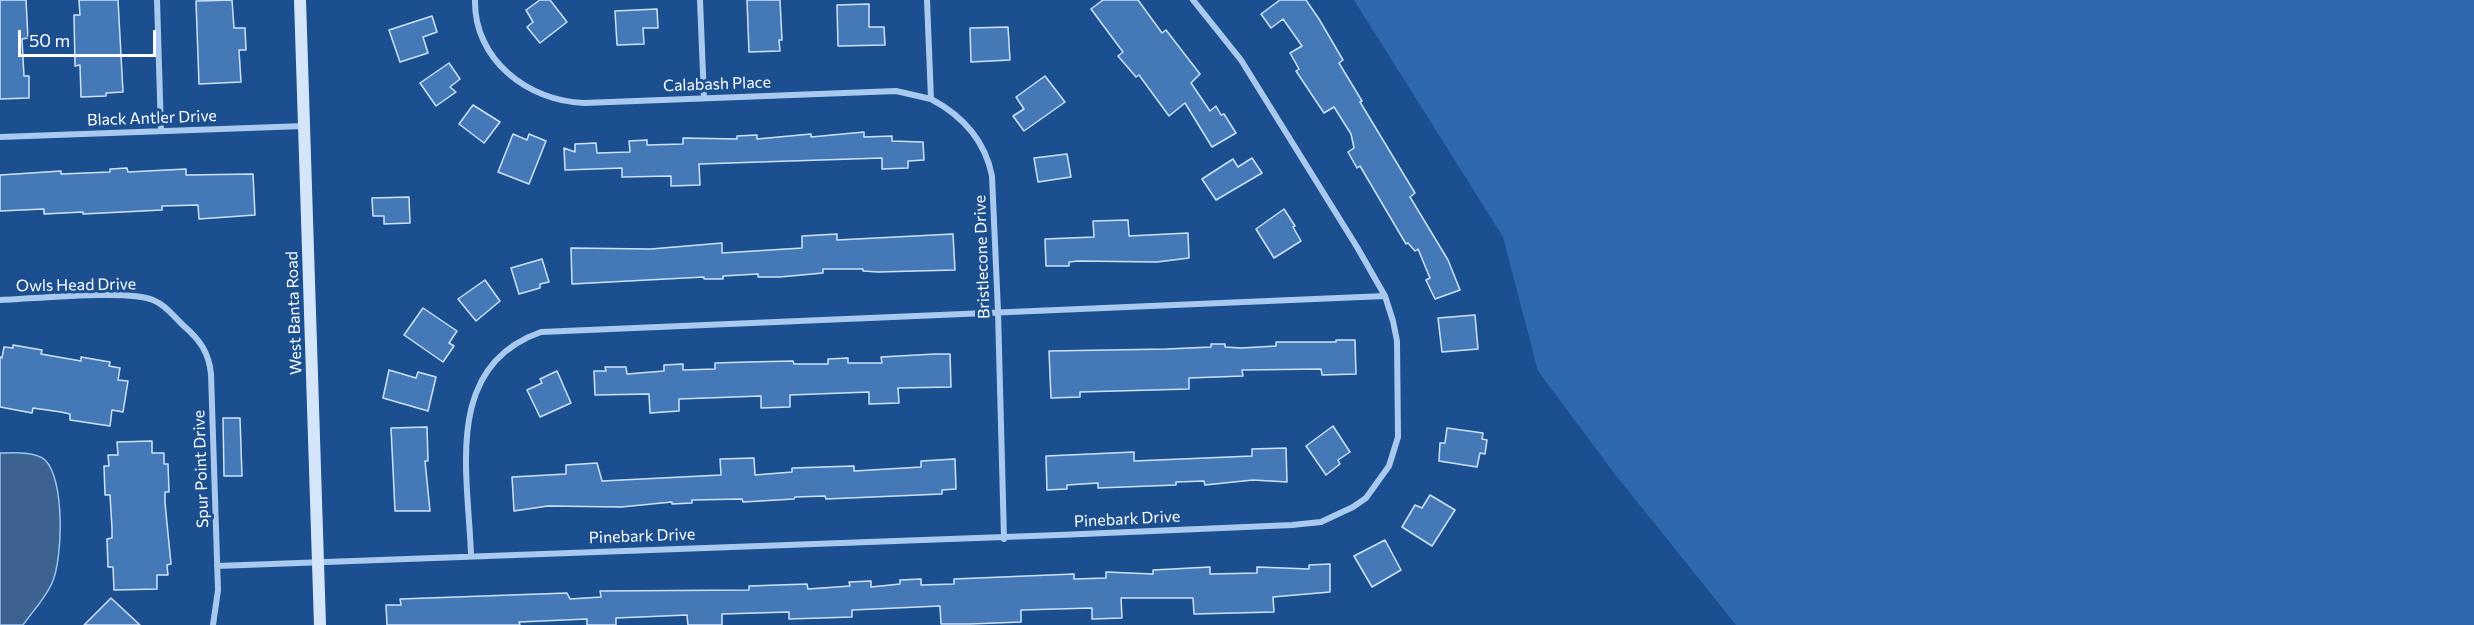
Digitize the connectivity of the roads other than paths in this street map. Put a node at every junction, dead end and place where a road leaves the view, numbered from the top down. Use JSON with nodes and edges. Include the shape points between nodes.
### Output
{"nodes":[{"id":1,"x":157,"y":0,"type":"edge"},
{"id":2,"x":300,"y":0,"type":"edge"},
{"id":3,"x":475,"y":0,"type":"edge"},
{"id":4,"x":700,"y":0,"type":"edge"},
{"id":5,"x":927,"y":0,"type":"edge"},
{"id":6,"x":1193,"y":0,"type":"edge"},
{"id":7,"x":704,"y":98,"type":"junction"},
{"id":8,"x":931,"y":99,"type":"junction"},
{"id":9,"x":305,"y":126,"type":"junction"},
{"id":10,"x":162,"y":131,"type":"junction"},
{"id":11,"x":0,"y":137,"type":"edge"},
{"id":12,"x":1385,"y":296,"type":"junction"},
{"id":13,"x":0,"y":300,"type":"edge"},
{"id":14,"x":998,"y":311,"type":"junction"},
{"id":15,"x":180,"y":322,"type":"joint"},
{"id":16,"x":1004,"y":539,"type":"junction"},
{"id":17,"x":471,"y":554,"type":"junction"},
{"id":18,"x":318,"y":562,"type":"junction"},
{"id":19,"x":217,"y":566,"type":"junction"},
{"id":20,"x":213,"y":625,"type":"edge"},
{"id":21,"x":320,"y":625,"type":"edge"}],
"edges":[{"from":1,"to":10,"type":"street"},
{"from":2,"to":9,"type":"street","name":"West Banta Road"},
{"from":3,"to":7,"type":"street","name":"Calabash Place","via":[[484,41],[510,75],[537,93],[567,102]]},
{"from":4,"to":7,"type":"street"},
{"from":5,"to":8,"type":"street"},
{"from":6,"to":12,"type":"street","name":"Pinebark Drive","via":[[1241,60]]},
{"from":7,"to":8,"type":"street","name":"Calabash Place","via":[[896,91]]},
{"from":8,"to":14,"type":"street","name":"Bristlecone Drive","via":[[959,116],[975,134],[989,161]]},
{"from":9,"to":10,"type":"street","name":"Black Antler Drive"},
{"from":9,"to":18,"type":"street","name":"West Banta Road"},
{"from":10,"to":11,"type":"street","name":"Black Antler Drive"},
{"from":12,"to":14,"type":"street"},
{"from":12,"to":16,"type":"street","name":"Pinebark Drive","via":[[1396,341],[1398,436],[1389,466],[1366,498],[1353,507],[1321,522],[1292,525]]},
{"from":13,"to":15,"type":"street","name":"Owls Head Drive","via":[[141,297],[162,305]]},
{"from":14,"to":16,"type":"street","name":"Bristlecone Drive"},
{"from":14,"to":17,"type":"street","via":[[550,330],[518,341],[485,371],[472,404],[466,439]]},
{"from":15,"to":19,"type":"street","name":"Spur Point Drive","via":[[196,336],[210,361]]},
{"from":16,"to":17,"type":"street","name":"Pinebark Drive"},
{"from":17,"to":18,"type":"street","name":"Pinebark Drive"},
{"from":18,"to":19,"type":"street","name":"Pinebark Drive"},
{"from":18,"to":21,"type":"street","name":"West Banta Road"},
{"from":19,"to":20,"type":"street","name":"Spur Point Drive"}]}
